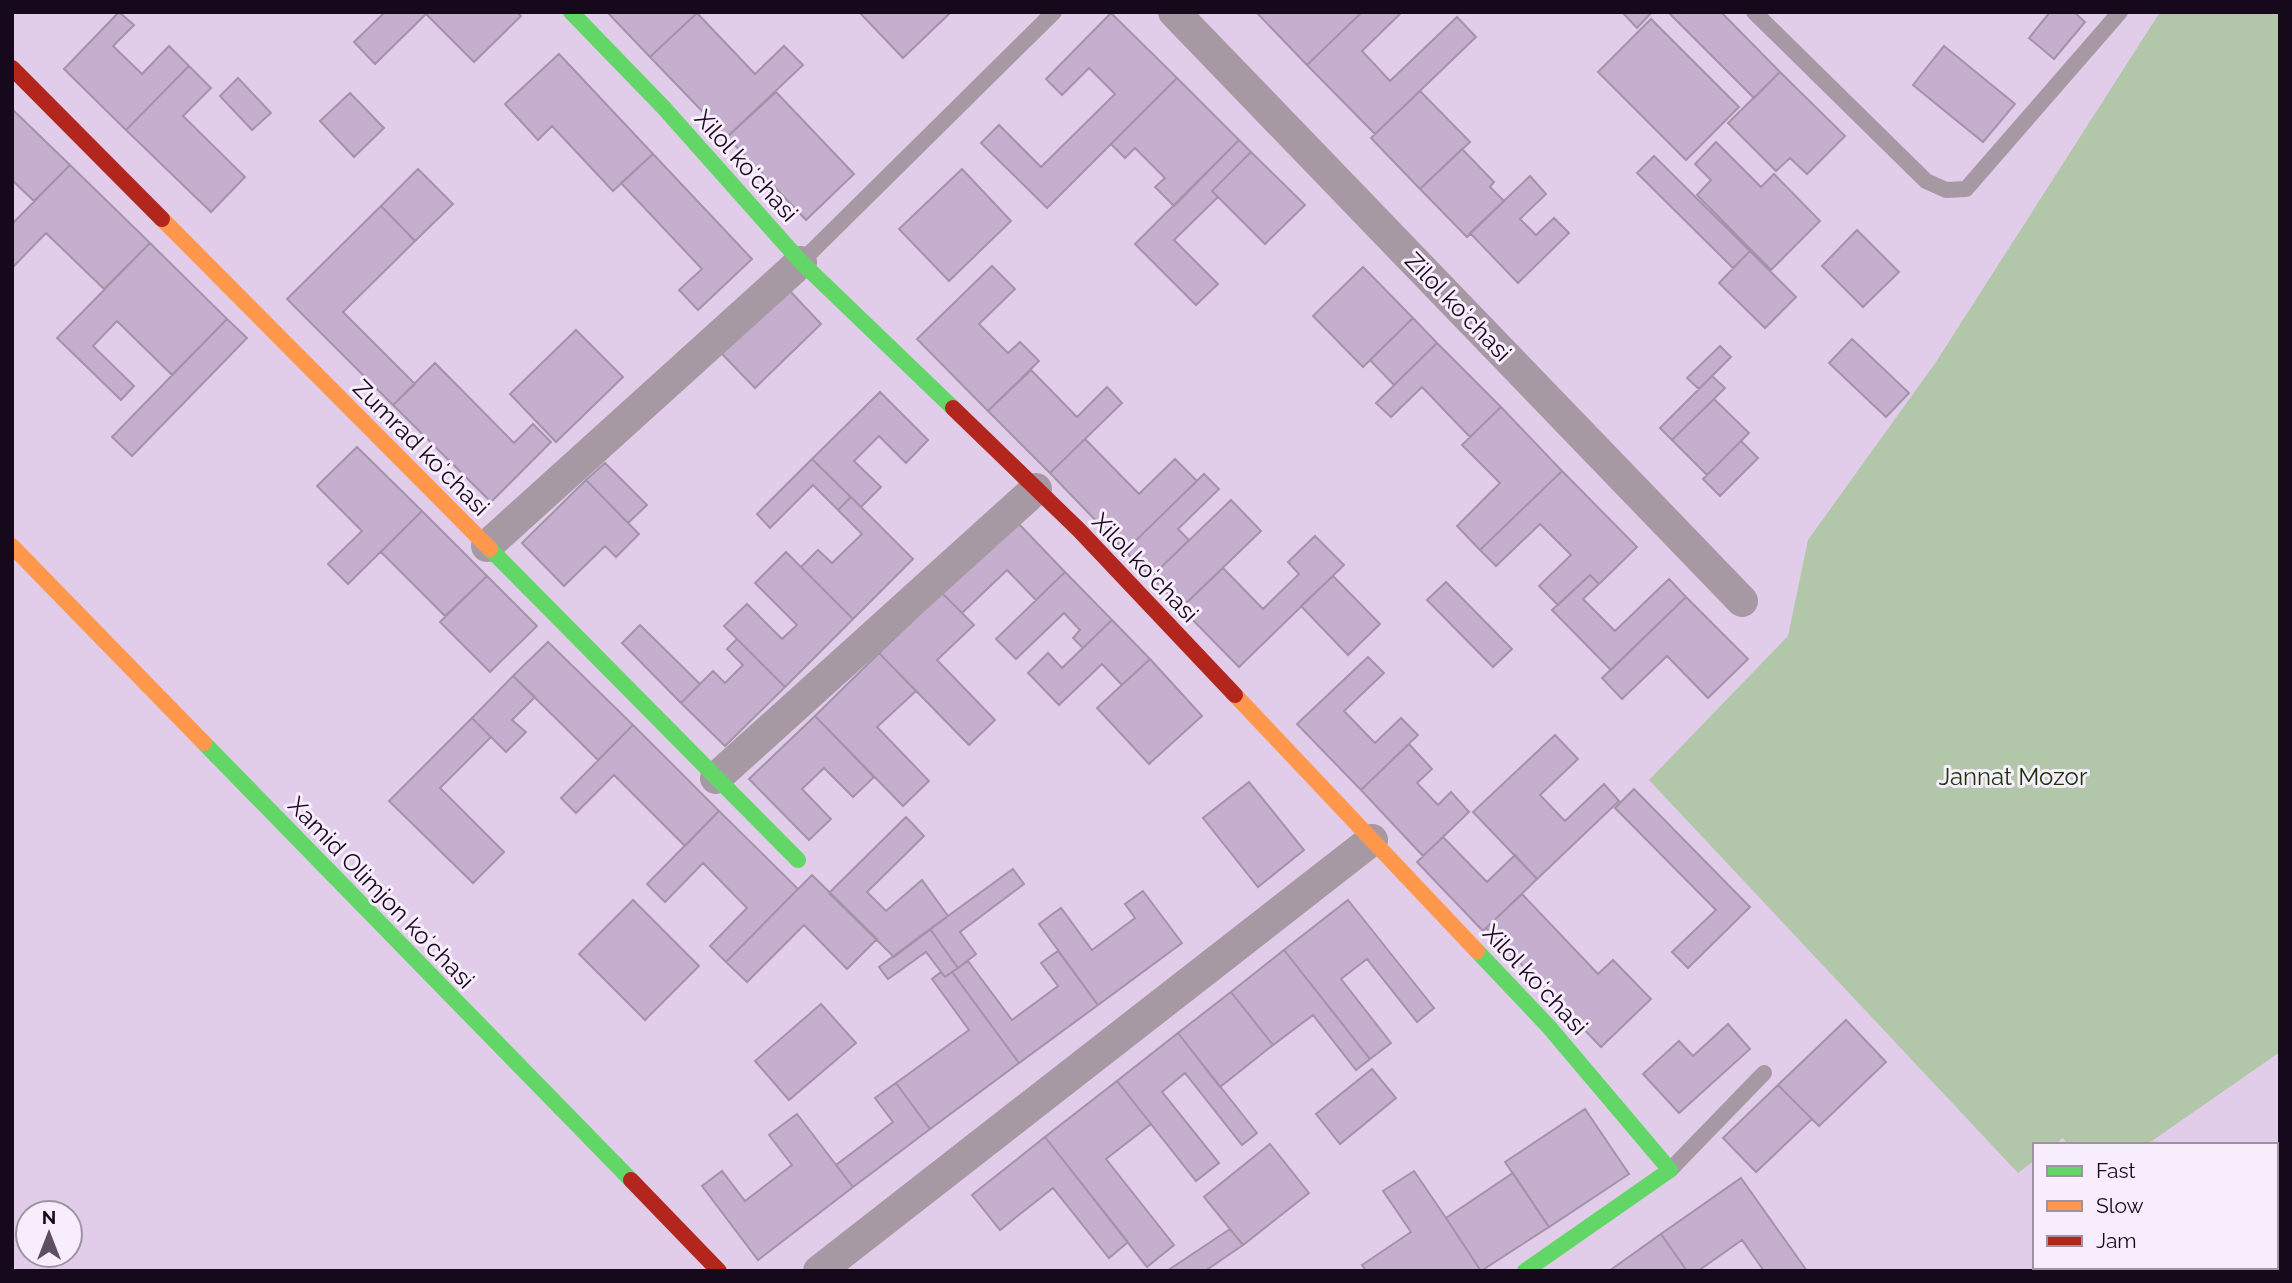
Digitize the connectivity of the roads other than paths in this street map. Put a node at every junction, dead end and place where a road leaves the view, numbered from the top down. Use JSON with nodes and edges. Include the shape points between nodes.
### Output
{"nodes":[{"id":1,"x":571,"y":12,"type":"edge"},
{"id":2,"x":1054,"y":12,"type":"edge"},
{"id":3,"x":1174,"y":12,"type":"edge"},
{"id":4,"x":1754,"y":12,"type":"edge"},
{"id":5,"x":2120,"y":12,"type":"edge"},
{"id":6,"x":12,"y":68,"type":"edge"},
{"id":7,"x":801,"y":262,"type":"junction"},
{"id":8,"x":1036,"y":489,"type":"junction"},
{"id":9,"x":12,"y":546,"type":"edge"},
{"id":10,"x":487,"y":546,"type":"junction"},
{"id":11,"x":1742,"y":601,"type":"dead end"},
{"id":12,"x":716,"y":778,"type":"junction"},
{"id":13,"x":1372,"y":840,"type":"junction"},
{"id":14,"x":798,"y":860,"type":"dead end"},
{"id":15,"x":1764,"y":1073,"type":"dead end"},
{"id":16,"x":1670,"y":1170,"type":"junction"},
{"id":17,"x":719,"y":1271,"type":"edge"},
{"id":18,"x":819,"y":1271,"type":"edge"},
{"id":19,"x":1525,"y":1271,"type":"edge"}],
"edges":[{"from":1,"to":7,"type":"street","name":"Xilol koʻchasi"},
{"from":2,"to":7,"type":"lane"},
{"from":3,"to":11,"type":"street","name":"Zilol koʻchasi"},
{"from":4,"to":5,"type":"lane","via":[[1926,181],[1946,190],[1966,189]]},
{"from":6,"to":10,"type":"street","name":"Zumrad koʻchasi"},
{"from":7,"to":8,"type":"street","name":"Xilol koʻchasi"},
{"from":7,"to":10,"type":"street"},
{"from":8,"to":12,"type":"street"},
{"from":8,"to":13,"type":"street","name":"Xilol koʻchasi"},
{"from":9,"to":17,"type":"street","name":"Xamid Olimjon koʻchasi"},
{"from":10,"to":12,"type":"street","name":"Zumrad koʻchasi"},
{"from":12,"to":14,"type":"street","name":"Zumrad koʻchasi"},
{"from":13,"to":16,"type":"street","name":"Xilol koʻchasi","via":[[1549,1027]]},
{"from":13,"to":18,"type":"street"},
{"from":15,"to":16,"type":"lane"},
{"from":16,"to":19,"type":"street"}]}
